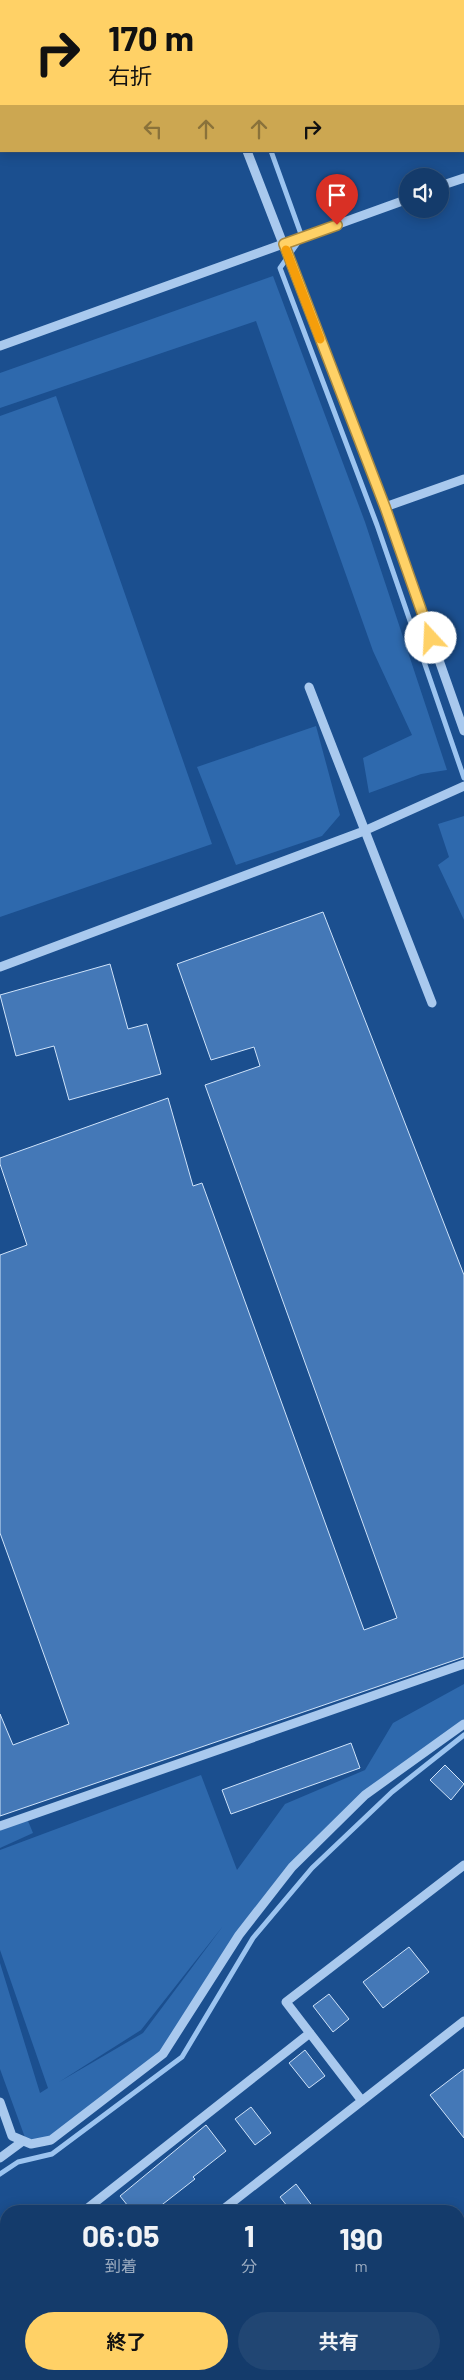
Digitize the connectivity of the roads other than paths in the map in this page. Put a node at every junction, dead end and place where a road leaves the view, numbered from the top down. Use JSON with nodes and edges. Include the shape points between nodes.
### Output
{"nodes":[{"id":1,"x":247,"y":152,"type":"edge"},
{"id":2,"x":464,"y":178,"type":"edge"},
{"id":3,"x":449,"y":183,"type":"edge"},
{"id":4,"x":399,"y":202,"type":"edge"},
{"id":5,"x":284,"y":244,"type":"junction"},
{"id":6,"x":0,"y":346,"type":"edge"},
{"id":7,"x":464,"y":479,"type":"edge"},
{"id":8,"x":385,"y":507,"type":"junction"},
{"id":9,"x":309,"y":687,"type":"dead end"},
{"id":10,"x":464,"y":731,"type":"edge"},
{"id":11,"x":464,"y":786,"type":"edge"},
{"id":12,"x":364,"y":832,"type":"junction"},
{"id":13,"x":0,"y":967,"type":"edge"},
{"id":14,"x":432,"y":1003,"type":"dead end"},
{"id":15,"x":464,"y":1664,"type":"edge"},
{"id":16,"x":464,"y":1724,"type":"edge"},
{"id":17,"x":0,"y":1826,"type":"edge"},
{"id":18,"x":464,"y":1865,"type":"edge"},
{"id":19,"x":464,"y":2021,"type":"edge"},
{"id":20,"x":310,"y":2033,"type":"junction"},
{"id":21,"x":362,"y":2101,"type":"junction"},
{"id":22,"x":0,"y":2102,"type":"edge"},
{"id":23,"x":23,"y":2141,"type":"junction"},
{"id":24,"x":0,"y":2158,"type":"edge"},
{"id":25,"x":92,"y":2205,"type":"edge"},
{"id":26,"x":229,"y":2205,"type":"edge"}],
"edges":[{"from":1,"to":5,"type":"street"},
{"from":2,"to":3,"type":"street"},
{"from":4,"to":5,"type":"street"},
{"from":5,"to":6,"type":"street"},
{"from":5,"to":8,"type":"street"},
{"from":7,"to":8,"type":"street"},
{"from":8,"to":10,"type":"street"},
{"from":9,"to":12,"type":"street"},
{"from":11,"to":12,"type":"street"},
{"from":12,"to":13,"type":"street"},
{"from":12,"to":14,"type":"street"},
{"from":15,"to":17,"type":"street"},
{"from":16,"to":23,"type":"street","via":[[365,1795],[292,1867],[239,1935],[163,2054],[51,2140],[31,2144]]},
{"from":18,"to":20,"type":"street","via":[[286,2002]]},
{"from":19,"to":21,"type":"street"},
{"from":20,"to":21,"type":"street"},
{"from":20,"to":25,"type":"street"},
{"from":21,"to":26,"type":"street"},
{"from":22,"to":23,"type":"street","via":[[12,2136]]},
{"from":23,"to":24,"type":"street"}]}
